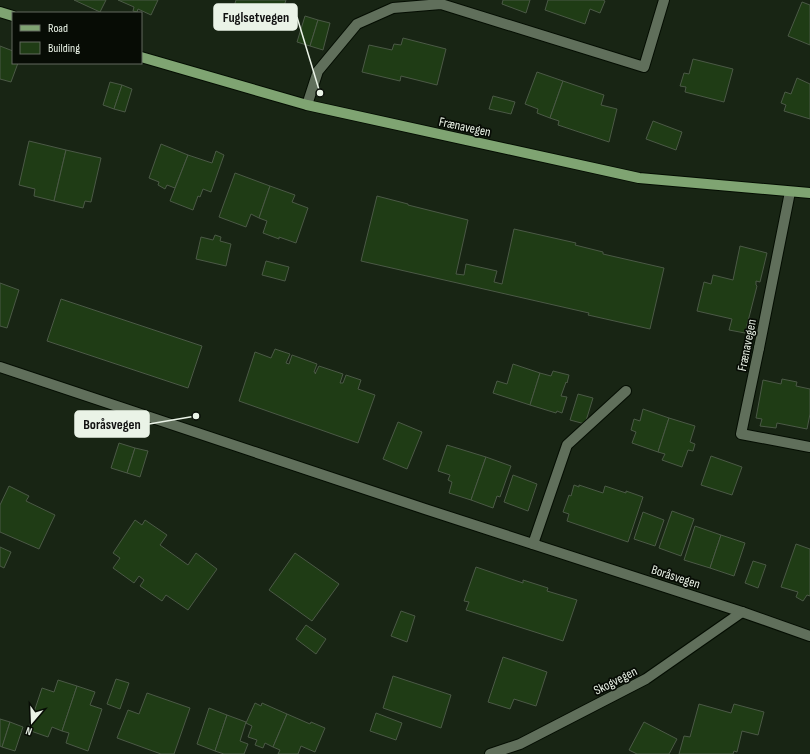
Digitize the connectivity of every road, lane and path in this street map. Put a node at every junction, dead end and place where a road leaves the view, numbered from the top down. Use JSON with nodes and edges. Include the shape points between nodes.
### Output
{"nodes":[{"id":1,"x":664,"y":0,"type":"edge"},
{"id":2,"x":0,"y":12,"type":"edge"},
{"id":3,"x":12,"y":16,"type":"edge"},
{"id":4,"x":142,"y":57,"type":"edge"},
{"id":5,"x":307,"y":105,"type":"junction"},
{"id":6,"x":790,"y":192,"type":"junction"},
{"id":7,"x":810,"y":194,"type":"edge"},
{"id":8,"x":0,"y":367,"type":"edge"},
{"id":9,"x":626,"y":391,"type":"dead end"},
{"id":10,"x":810,"y":446,"type":"edge"},
{"id":11,"x":533,"y":544,"type":"junction"},
{"id":12,"x":742,"y":612,"type":"junction"},
{"id":13,"x":810,"y":636,"type":"edge"},
{"id":14,"x":490,"y":754,"type":"edge"}],
"edges":[{"from":1,"to":5,"type":"street","via":[[644,67],[441,4],[393,8],[357,24],[318,71]]},
{"from":2,"to":3,"type":"main road"},
{"from":4,"to":5,"type":"main road","name":"Frænavegen"},
{"from":5,"to":6,"type":"main road","name":"Frænavegen","via":[[639,178]]},
{"from":6,"to":7,"type":"main road","name":"Frænavegen"},
{"from":6,"to":10,"type":"street","name":"Frænavegen","via":[[741,434]]},
{"from":8,"to":11,"type":"street","name":"Boråsvegen"},
{"from":9,"to":11,"type":"street","via":[[567,444]]},
{"from":11,"to":12,"type":"street","name":"Boråsvegen"},
{"from":12,"to":13,"type":"street","name":"Boråsvegen"},
{"from":12,"to":14,"type":"street","name":"Skogvegen","via":[[646,679],[520,744]]}]}
